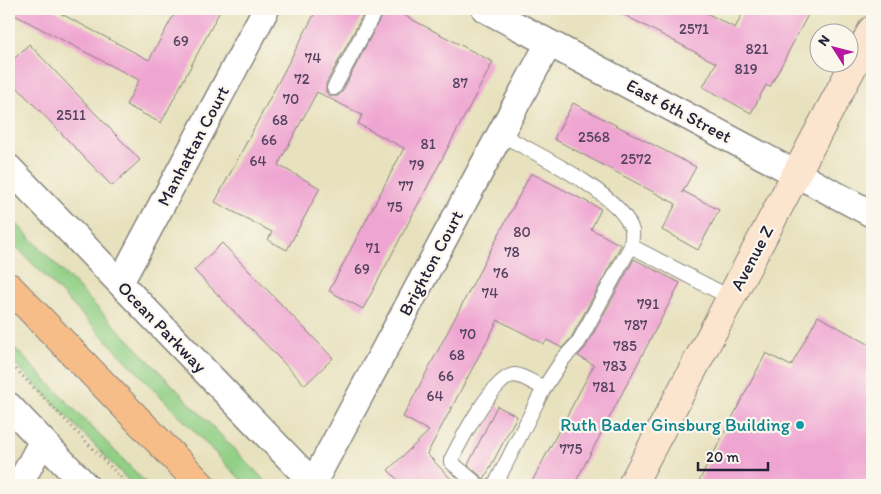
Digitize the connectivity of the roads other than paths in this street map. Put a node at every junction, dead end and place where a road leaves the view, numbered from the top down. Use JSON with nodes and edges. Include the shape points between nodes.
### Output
{"nodes":[{"id":1,"x":266,"y":9,"type":"edge"},
{"id":2,"x":376,"y":9,"type":"edge"},
{"id":3,"x":485,"y":9,"type":"edge"},
{"id":4,"x":872,"y":30,"type":"edge"},
{"id":5,"x":549,"y":42,"type":"junction"},
{"id":6,"x":334,"y":88,"type":"dead end"},
{"id":7,"x":500,"y":134,"type":"junction"},
{"id":8,"x":9,"y":168,"type":"edge"},
{"id":9,"x":796,"y":173,"type":"junction"},
{"id":10,"x":872,"y":214,"type":"edge"},
{"id":11,"x":631,"y":246,"type":"junction"},
{"id":12,"x":120,"y":283,"type":"junction"},
{"id":13,"x":9,"y":287,"type":"edge"},
{"id":14,"x":731,"y":298,"type":"junction"},
{"id":15,"x":544,"y":388,"type":"junction"},
{"id":16,"x":9,"y":406,"type":"edge"},
{"id":17,"x":42,"y":442,"type":"junction"},
{"id":18,"x":314,"y":484,"type":"edge"},
{"id":19,"x":20,"y":485,"type":"edge"},
{"id":20,"x":85,"y":485,"type":"edge"},
{"id":21,"x":201,"y":485,"type":"edge"},
{"id":22,"x":478,"y":485,"type":"edge"},
{"id":23,"x":493,"y":485,"type":"edge"},
{"id":24,"x":632,"y":485,"type":"edge"}],
"edges":[{"from":1,"to":12,"type":"street","name":"Manhattan Court"},
{"from":2,"to":6,"type":"lane"},
{"from":3,"to":5,"type":"street","name":"East 6th Street"},
{"from":4,"to":9,"type":"street","name":"Avenue Z"},
{"from":5,"to":7,"type":"street","name":"Brighton Court"},
{"from":5,"to":9,"type":"street","name":"East 6th Street"},
{"from":7,"to":11,"type":"lane","via":[[582,180],[611,202],[632,231]]},
{"from":7,"to":18,"type":"street","name":"Brighton Court"},
{"from":8,"to":12,"type":"street","name":"Ocean Parkway"},
{"from":9,"to":10,"type":"street","name":"East 6th Street"},
{"from":9,"to":14,"type":"street","name":"Avenue Z"},
{"from":11,"to":14,"type":"lane"},
{"from":11,"to":15,"type":"lane","via":[[578,343]]},
{"from":12,"to":18,"type":"street","name":"Ocean Parkway"},
{"from":13,"to":21,"type":"main road"},
{"from":14,"to":24,"type":"street","name":"Avenue Z"},
{"from":15,"to":22,"type":"lane","via":[[514,375],[506,377],[485,402],[451,460]]},
{"from":15,"to":23,"type":"lane"},
{"from":16,"to":17,"type":"street"},
{"from":17,"to":19,"type":"street"},
{"from":17,"to":20,"type":"street"}]}
